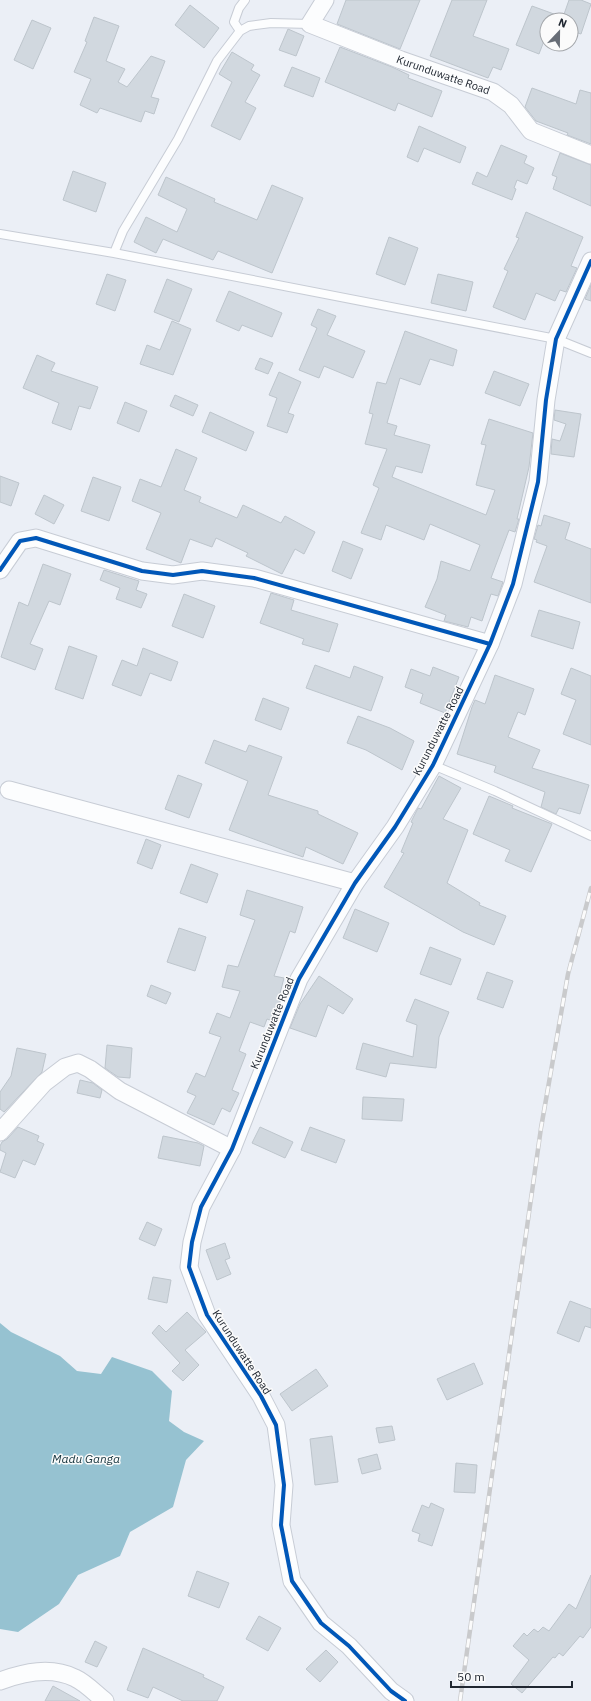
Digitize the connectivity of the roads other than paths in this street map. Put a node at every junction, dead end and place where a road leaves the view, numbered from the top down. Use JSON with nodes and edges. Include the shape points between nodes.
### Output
{"nodes":[{"id":1,"x":245,"y":0,"type":"edge"},
{"id":2,"x":325,"y":0,"type":"edge"},
{"id":3,"x":310,"y":24,"type":"junction"},
{"id":4,"x":240,"y":31,"type":"junction"},
{"id":5,"x":591,"y":155,"type":"edge"},
{"id":6,"x":0,"y":234,"type":"edge"},
{"id":7,"x":114,"y":253,"type":"junction"},
{"id":8,"x":591,"y":261,"type":"edge"},
{"id":9,"x":556,"y":339,"type":"junction"},
{"id":10,"x":591,"y":352,"type":"edge"},
{"id":11,"x":0,"y":570,"type":"edge"},
{"id":12,"x":490,"y":644,"type":"junction"},
{"id":13,"x":433,"y":765,"type":"junction"},
{"id":14,"x":9,"y":790,"type":"dead end"},
{"id":15,"x":591,"y":836,"type":"edge"},
{"id":16,"x":355,"y":883,"type":"junction"},
{"id":17,"x":0,"y":1132,"type":"edge"},
{"id":18,"x":232,"y":1149,"type":"junction"},
{"id":19,"x":0,"y":1681,"type":"edge"},
{"id":20,"x":105,"y":1701,"type":"edge"},
{"id":21,"x":405,"y":1701,"type":"edge"}],
"edges":[{"from":1,"to":4,"type":"lane","via":[[234,22]]},
{"from":2,"to":3,"type":"street"},
{"from":3,"to":4,"type":"lane","via":[[271,23],[249,26]]},
{"from":3,"to":5,"type":"street","name":"Kurunduwatte Road","via":[[401,60],[493,92],[511,105],[531,131]]},
{"from":4,"to":7,"type":"lane","via":[[217,61],[178,139],[123,231]]},
{"from":6,"to":7,"type":"lane"},
{"from":7,"to":9,"type":"lane"},
{"from":8,"to":9,"type":"street","name":"Kurunduwatte Road"},
{"from":9,"to":10,"type":"lane"},
{"from":9,"to":12,"type":"street","name":"Kurunduwatte Road","via":[[546,400],[538,482],[513,584]]},
{"from":11,"to":12,"type":"street","via":[[20,541],[36,538],[142,571],[173,575],[202,571],[254,578]]},
{"from":12,"to":13,"type":"street","name":"Kurunduwatte Road"},
{"from":13,"to":15,"type":"lane"},
{"from":13,"to":16,"type":"street","name":"Kurunduwatte Road","via":[[395,827]]},
{"from":14,"to":16,"type":"street"},
{"from":16,"to":18,"type":"street","name":"Kurunduwatte Road","via":[[299,979]]},
{"from":17,"to":18,"type":"street","via":[[44,1083],[64,1067],[78,1064],[90,1069],[120,1091]]},
{"from":18,"to":21,"type":"street","name":"Kurunduwatte Road","via":[[201,1207],[189,1267],[207,1315],[261,1396],[276,1424],[284,1485],[280,1524],[292,1580],[321,1623],[349,1646],[391,1691]]},
{"from":19,"to":20,"type":"street","via":[[22,1674],[60,1672],[76,1678]]}]}
